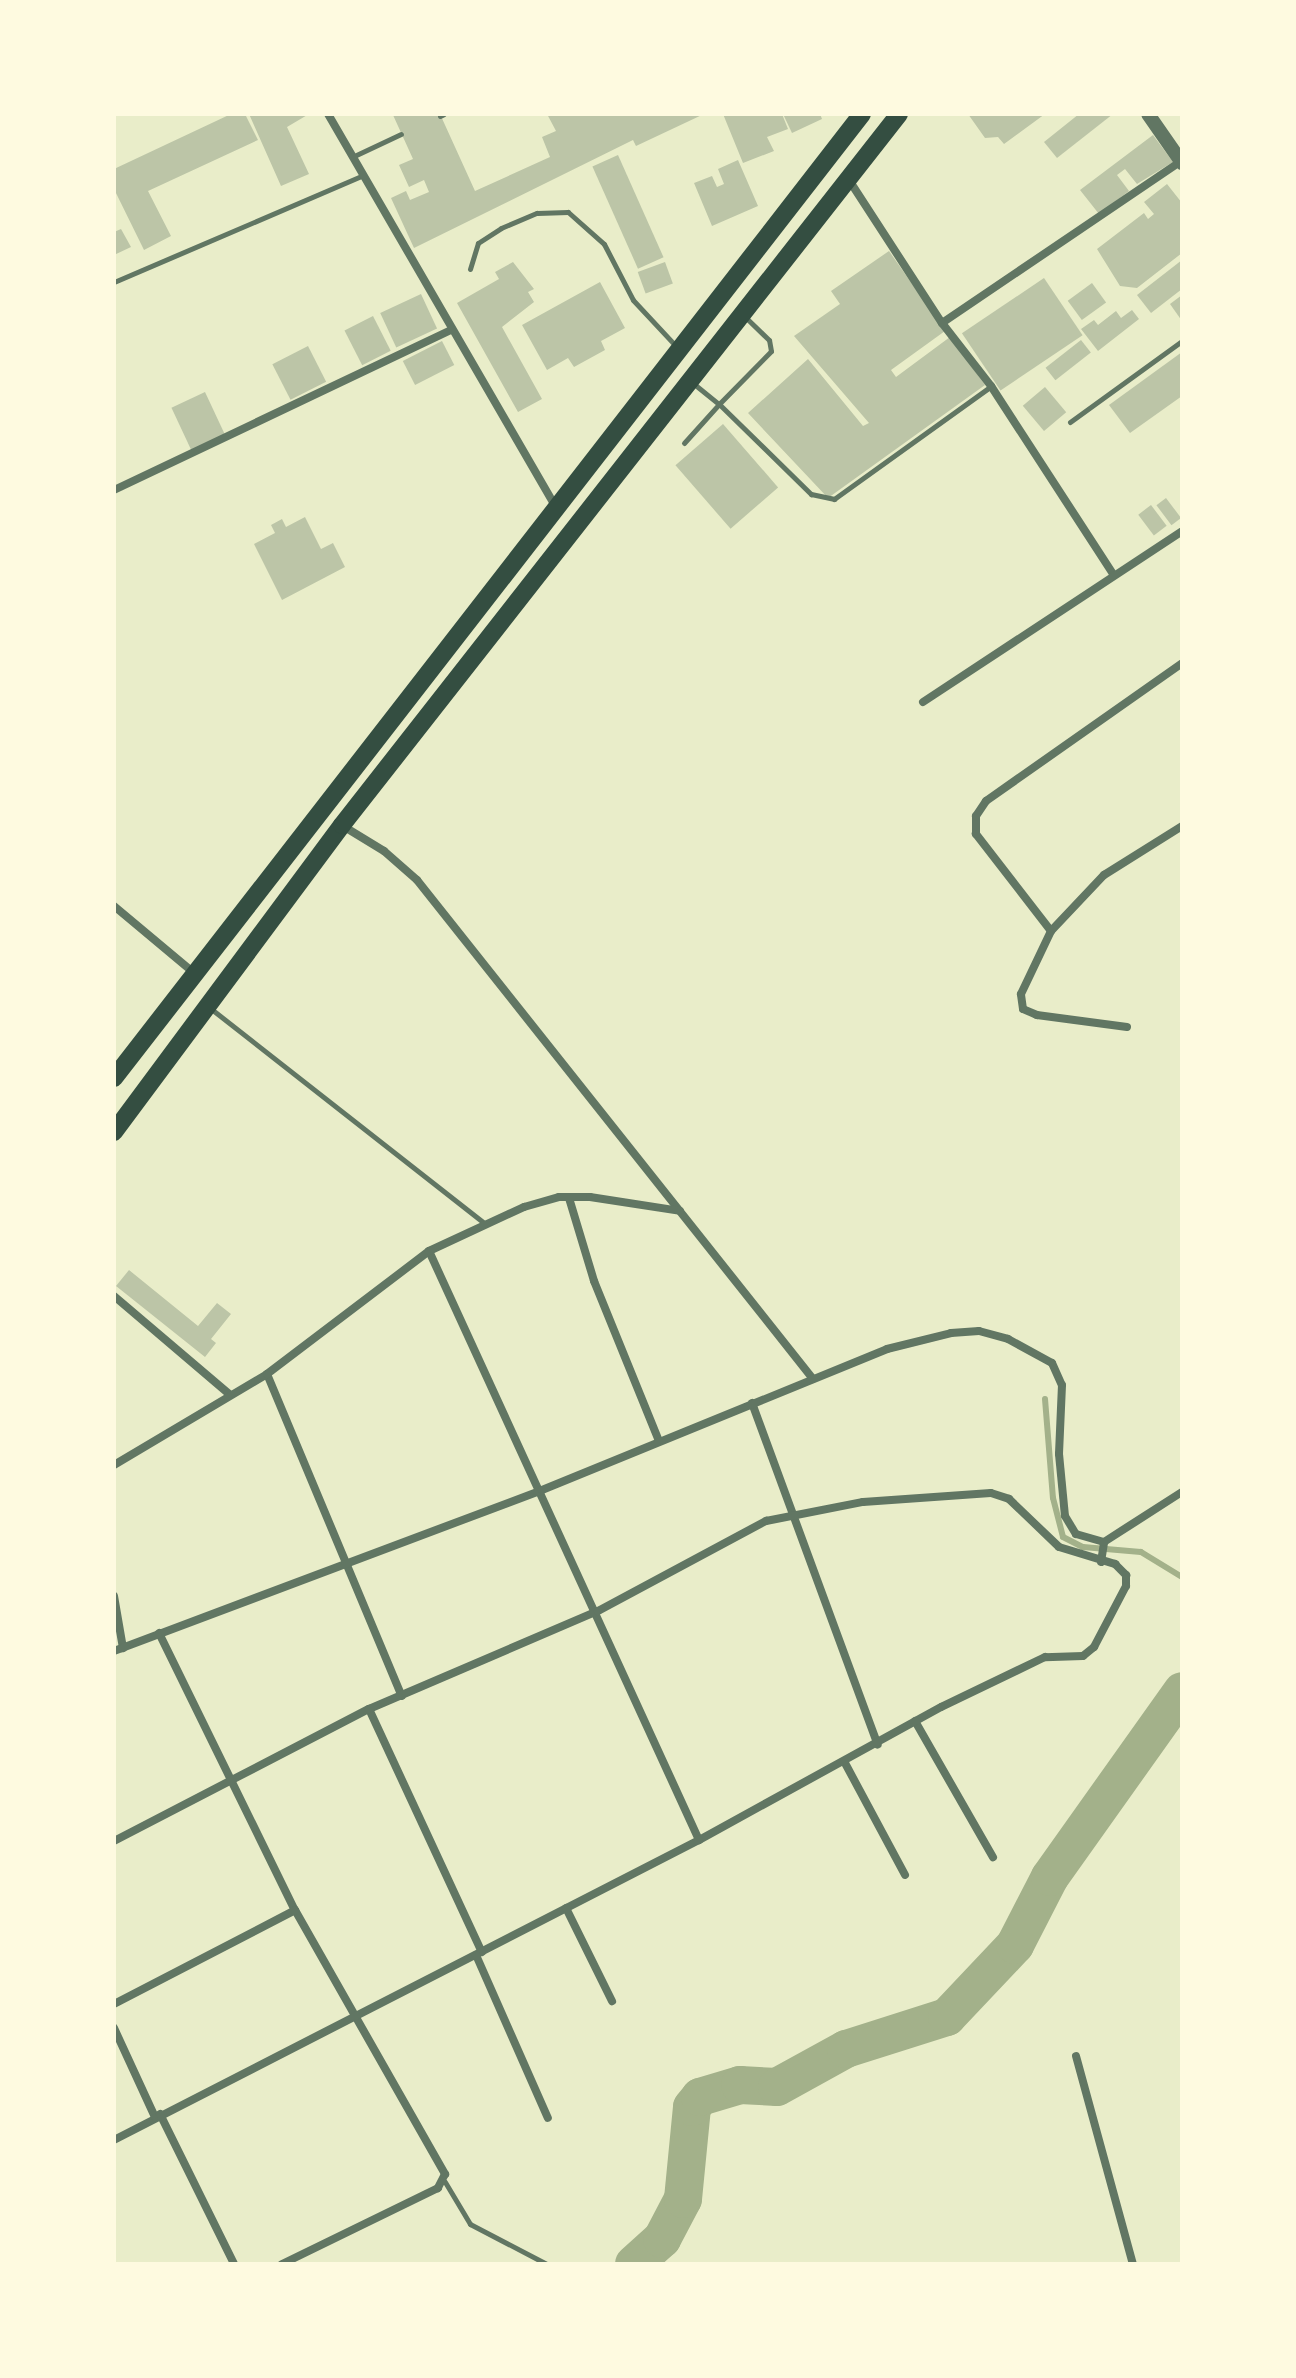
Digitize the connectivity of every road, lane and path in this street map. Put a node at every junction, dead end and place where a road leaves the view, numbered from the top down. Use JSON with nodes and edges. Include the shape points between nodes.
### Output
{"nodes":[{"id":1,"x":328,"y":114,"type":"edge"},
{"id":2,"x":862,"y":114,"type":"edge"},
{"id":3,"x":899,"y":114,"type":"edge"},
{"id":4,"x":1148,"y":114,"type":"edge"},
{"id":5,"x":401,"y":134,"type":"dead end"},
{"id":6,"x":351,"y":157,"type":"junction"},
{"id":7,"x":1182,"y":162,"type":"edge"},
{"id":8,"x":361,"y":176,"type":"junction"},
{"id":9,"x":848,"y":178,"type":"junction"},
{"id":10,"x":470,"y":269,"type":"dead end"},
{"id":11,"x":114,"y":282,"type":"edge"},
{"id":12,"x":742,"y":314,"type":"junction"},
{"id":13,"x":942,"y":323,"type":"junction"},
{"id":14,"x":451,"y":330,"type":"junction"},
{"id":15,"x":1182,"y":341,"type":"edge"},
{"id":16,"x":680,"y":349,"type":"junction"},
{"id":17,"x":695,"y":374,"type":"junction"},
{"id":18,"x":991,"y":386,"type":"junction"},
{"id":19,"x":719,"y":404,"type":"junction"},
{"id":20,"x":1070,"y":422,"type":"dead end"},
{"id":21,"x":684,"y":443,"type":"dead end"},
{"id":22,"x":114,"y":490,"type":"edge"},
{"id":23,"x":557,"y":509,"type":"junction"},
{"id":24,"x":1182,"y":531,"type":"edge"},
{"id":25,"x":1113,"y":574,"type":"junction"},
{"id":26,"x":1182,"y":663,"type":"edge"},
{"id":27,"x":923,"y":702,"type":"dead end"},
{"id":28,"x":342,"y":825,"type":"junction"},
{"id":29,"x":1182,"y":826,"type":"edge"},
{"id":30,"x":114,"y":906,"type":"edge"},
{"id":31,"x":1051,"y":931,"type":"junction"},
{"id":32,"x":194,"y":973,"type":"junction"},
{"id":33,"x":209,"y":1007,"type":"junction"},
{"id":34,"x":1127,"y":1027,"type":"dead end"},
{"id":35,"x":114,"y":1078,"type":"edge"},
{"id":36,"x":114,"y":1132,"type":"edge"},
{"id":37,"x":569,"y":1198,"type":"junction"},
{"id":38,"x":680,"y":1211,"type":"junction"},
{"id":39,"x":486,"y":1224,"type":"junction"},
{"id":40,"x":429,"y":1251,"type":"junction"},
{"id":41,"x":114,"y":1296,"type":"edge"},
{"id":42,"x":267,"y":1374,"type":"junction"},
{"id":43,"x":813,"y":1379,"type":"junction"},
{"id":44,"x":229,"y":1394,"type":"junction"},
{"id":45,"x":752,"y":1403,"type":"junction"},
{"id":46,"x":658,"y":1439,"type":"junction"},
{"id":47,"x":114,"y":1465,"type":"edge"},
{"id":48,"x":542,"y":1490,"type":"junction"},
{"id":49,"x":1182,"y":1492,"type":"edge"},
{"id":50,"x":795,"y":1515,"type":"junction"},
{"id":51,"x":1103,"y":1551,"type":"junction"},
{"id":52,"x":347,"y":1563,"type":"junction"},
{"id":53,"x":114,"y":1596,"type":"edge"},
{"id":54,"x":598,"y":1611,"type":"junction"},
{"id":55,"x":159,"y":1633,"type":"junction"},
{"id":56,"x":118,"y":1649,"type":"edge"},
{"id":57,"x":402,"y":1696,"type":"junction"},
{"id":58,"x":369,"y":1709,"type":"junction"},
{"id":59,"x":915,"y":1721,"type":"junction"},
{"id":60,"x":878,"y":1745,"type":"junction"},
{"id":61,"x":845,"y":1763,"type":"junction"},
{"id":62,"x":229,"y":1782,"type":"junction"},
{"id":63,"x":699,"y":1840,"type":"junction"},
{"id":64,"x":114,"y":1841,"type":"edge"},
{"id":65,"x":993,"y":1857,"type":"dead end"},
{"id":66,"x":905,"y":1875,"type":"dead end"},
{"id":67,"x":566,"y":1908,"type":"junction"},
{"id":68,"x":295,"y":1910,"type":"junction"},
{"id":69,"x":479,"y":1954,"type":"junction"},
{"id":70,"x":612,"y":2001,"type":"dead end"},
{"id":71,"x":114,"y":2004,"type":"edge"},
{"id":72,"x":354,"y":2017,"type":"junction"},
{"id":73,"x":114,"y":2028,"type":"edge"},
{"id":74,"x":1076,"y":2056,"type":"dead end"},
{"id":75,"x":157,"y":2116,"type":"junction"},
{"id":76,"x":548,"y":2118,"type":"dead end"},
{"id":77,"x":114,"y":2140,"type":"edge"},
{"id":78,"x":445,"y":2182,"type":"junction"},
{"id":79,"x":234,"y":2264,"type":"edge"},
{"id":80,"x":282,"y":2264,"type":"edge"},
{"id":81,"x":547,"y":2264,"type":"edge"},
{"id":82,"x":1133,"y":2264,"type":"edge"}],
"edges":[{"from":1,"to":6,"type":"street"},
{"from":2,"to":16,"type":"highway"},
{"from":3,"to":9,"type":"highway"},
{"from":4,"to":7,"type":"street"},
{"from":5,"to":6,"type":"lane"},
{"from":6,"to":8,"type":"street"},
{"from":7,"to":13,"type":"street"},
{"from":8,"to":11,"type":"lane"},
{"from":8,"to":14,"type":"street"},
{"from":9,"to":12,"type":"highway"},
{"from":9,"to":13,"type":"street"},
{"from":10,"to":16,"type":"lane","via":[[478,243],[501,228],[537,213],[568,212],[604,244],[633,300],[653,327]]},
{"from":12,"to":17,"type":"highway"},
{"from":12,"to":19,"type":"lane","via":[[772,347]]},
{"from":13,"to":18,"type":"street"},
{"from":14,"to":22,"type":"street"},
{"from":14,"to":23,"type":"street"},
{"from":15,"to":20,"type":"lane"},
{"from":16,"to":17,"type":"lane"},
{"from":16,"to":23,"type":"highway"},
{"from":17,"to":19,"type":"lane"},
{"from":17,"to":28,"type":"highway"},
{"from":18,"to":19,"type":"lane","via":[[842,495],[825,500],[811,494]]},
{"from":18,"to":25,"type":"street"},
{"from":19,"to":21,"type":"lane"},
{"from":23,"to":32,"type":"highway"},
{"from":24,"to":25,"type":"street"},
{"from":25,"to":27,"type":"street"},
{"from":26,"to":31,"type":"street","via":[[986,801],[976,816],[976,834]]},
{"from":28,"to":33,"type":"highway"},
{"from":28,"to":38,"type":"street","via":[[417,880]]},
{"from":29,"to":31,"type":"street","via":[[1104,875]]},
{"from":30,"to":32,"type":"street"},
{"from":31,"to":34,"type":"street","via":[[1021,994],[1023,1009]]},
{"from":32,"to":35,"type":"highway"},
{"from":33,"to":36,"type":"highway"},
{"from":33,"to":39,"type":"lane"},
{"from":37,"to":38,"type":"street"},
{"from":37,"to":39,"type":"street","via":[[524,1207]]},
{"from":37,"to":46,"type":"street","via":[[594,1281]]},
{"from":38,"to":43,"type":"street"},
{"from":39,"to":40,"type":"street"},
{"from":40,"to":42,"type":"street"},
{"from":40,"to":48,"type":"street"},
{"from":41,"to":44,"type":"street"},
{"from":42,"to":44,"type":"street"},
{"from":42,"to":52,"type":"street"},
{"from":43,"to":45,"type":"street"},
{"from":43,"to":51,"type":"street","via":[[887,1349],[951,1333],[979,1331],[1045,1356],[1060,1373],[1062,1385],[1059,1454],[1065,1516],[1076,1534]]},
{"from":44,"to":47,"type":"street"},
{"from":45,"to":46,"type":"street"},
{"from":45,"to":50,"type":"street"},
{"from":46,"to":48,"type":"street"},
{"from":48,"to":52,"type":"street"},
{"from":48,"to":54,"type":"street"},
{"from":49,"to":51,"type":"street"},
{"from":50,"to":51,"type":"street","via":[[863,1502],[991,1493],[1009,1499],[1059,1547]]},
{"from":50,"to":54,"type":"street","via":[[766,1521]]},
{"from":50,"to":60,"type":"street"},
{"from":51,"to":59,"type":"street","via":[[1122,1570],[1126,1586],[1094,1647],[1083,1656],[1045,1657]]},
{"from":52,"to":55,"type":"street"},
{"from":52,"to":57,"type":"street"},
{"from":53,"to":56,"type":"street"},
{"from":54,"to":57,"type":"street"},
{"from":54,"to":63,"type":"street"},
{"from":55,"to":56,"type":"street"},
{"from":55,"to":62,"type":"street"},
{"from":57,"to":58,"type":"street"},
{"from":58,"to":62,"type":"street"},
{"from":58,"to":69,"type":"street"},
{"from":59,"to":60,"type":"street"},
{"from":59,"to":65,"type":"street"},
{"from":60,"to":61,"type":"street"},
{"from":61,"to":63,"type":"street"},
{"from":61,"to":66,"type":"street"},
{"from":62,"to":64,"type":"street"},
{"from":62,"to":68,"type":"street"},
{"from":63,"to":67,"type":"street"},
{"from":67,"to":69,"type":"street"},
{"from":67,"to":70,"type":"street"},
{"from":68,"to":71,"type":"street"},
{"from":68,"to":72,"type":"street"},
{"from":69,"to":72,"type":"street"},
{"from":69,"to":76,"type":"street"},
{"from":72,"to":75,"type":"street"},
{"from":72,"to":78,"type":"street"},
{"from":73,"to":75,"type":"street"},
{"from":74,"to":82,"type":"street"},
{"from":75,"to":77,"type":"street"},
{"from":75,"to":79,"type":"street"},
{"from":78,"to":80,"type":"street"},
{"from":78,"to":81,"type":"lane","via":[[470,2224]]}]}
